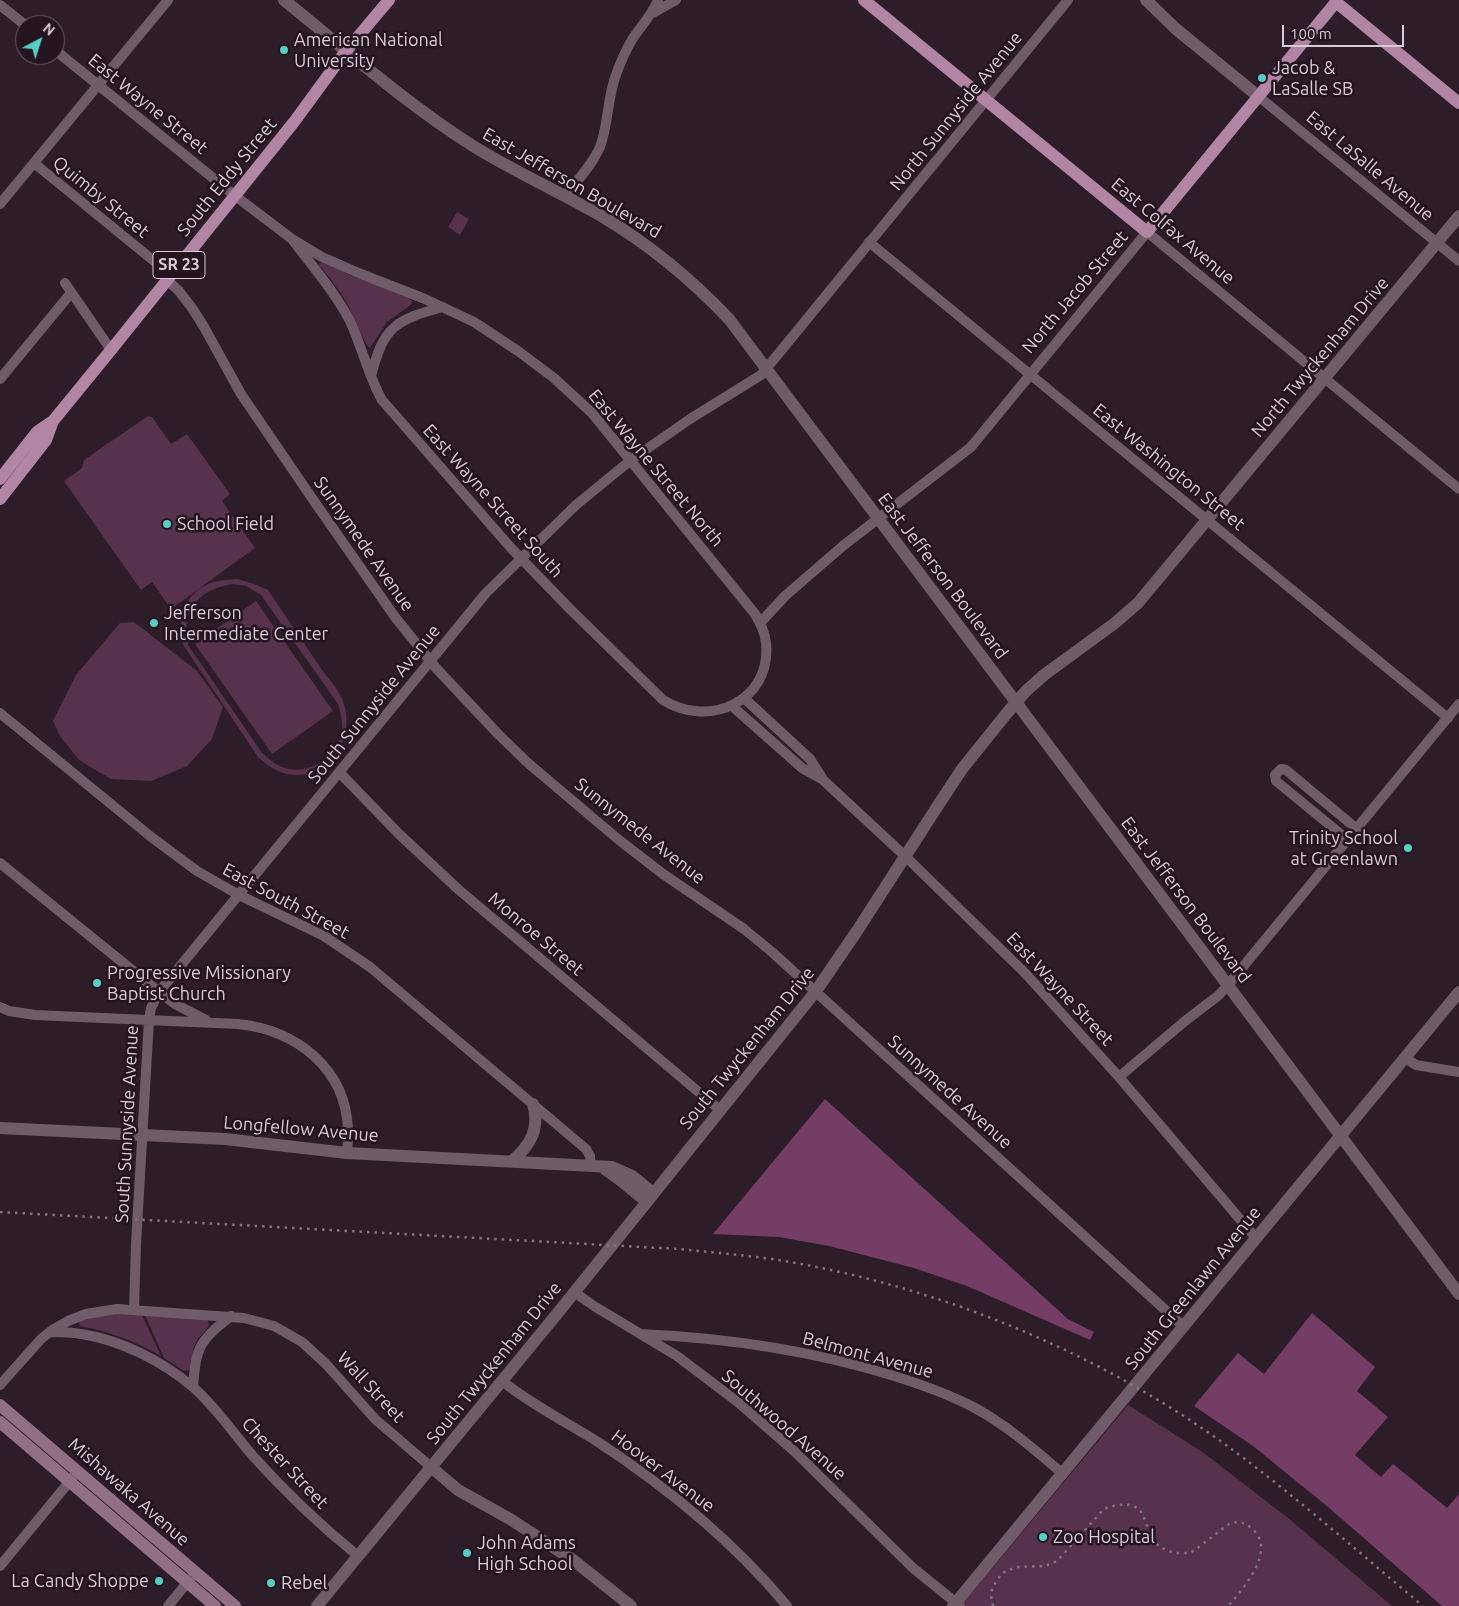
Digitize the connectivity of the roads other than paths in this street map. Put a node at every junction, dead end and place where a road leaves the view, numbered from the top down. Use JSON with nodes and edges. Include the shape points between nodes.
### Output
{"nodes":[{"id":1,"x":168,"y":0,"type":"edge"},
{"id":2,"x":284,"y":0,"type":"edge"},
{"id":3,"x":390,"y":0,"type":"edge"},
{"id":4,"x":658,"y":0,"type":"edge"},
{"id":5,"x":676,"y":0,"type":"edge"},
{"id":6,"x":864,"y":0,"type":"edge"},
{"id":7,"x":1068,"y":0,"type":"edge"},
{"id":8,"x":1146,"y":0,"type":"edge"},
{"id":9,"x":1335,"y":1,"type":"edge"},
{"id":10,"x":0,"y":5,"type":"edge"},
{"id":11,"x":653,"y":13,"type":"junction"},
{"id":12,"x":15,"y":17,"type":"edge"},
{"id":13,"x":346,"y":51,"type":"junction"},
{"id":14,"x":65,"y":58,"type":"edge"},
{"id":15,"x":98,"y":85,"type":"junction"},
{"id":16,"x":1258,"y":96,"type":"junction"},
{"id":17,"x":986,"y":100,"type":"junction"},
{"id":18,"x":1459,"y":103,"type":"edge"},
{"id":19,"x":34,"y":163,"type":"junction"},
{"id":20,"x":234,"y":196,"type":"junction"},
{"id":21,"x":565,"y":196,"type":"junction"},
{"id":22,"x":0,"y":204,"type":"edge"},
{"id":23,"x":1459,"y":216,"type":"edge"},
{"id":24,"x":1147,"y":232,"type":"junction"},
{"id":25,"x":292,"y":239,"type":"junction"},
{"id":26,"x":869,"y":242,"type":"junction"},
{"id":27,"x":1436,"y":243,"type":"junction"},
{"id":28,"x":1459,"y":261,"type":"edge"},
{"id":29,"x":169,"y":277,"type":"junction"},
{"id":30,"x":65,"y":284,"type":"dead end"},
{"id":31,"x":71,"y":293,"type":"junction"},
{"id":32,"x":443,"y":307,"type":"junction"},
{"id":33,"x":111,"y":350,"type":"junction"},
{"id":34,"x":766,"y":368,"type":"junction"},
{"id":35,"x":1030,"y":374,"type":"junction"},
{"id":36,"x":371,"y":376,"type":"junction"},
{"id":37,"x":0,"y":379,"type":"edge"},
{"id":38,"x":1324,"y":379,"type":"junction"},
{"id":39,"x":53,"y":421,"type":"junction"},
{"id":40,"x":631,"y":460,"type":"junction"},
{"id":41,"x":0,"y":479,"type":"edge"},
{"id":42,"x":1459,"y":489,"type":"edge"},
{"id":43,"x":0,"y":499,"type":"edge"},
{"id":44,"x":878,"y":518,"type":"junction"},
{"id":45,"x":1208,"y":520,"type":"junction"},
{"id":46,"x":521,"y":558,"type":"junction"},
{"id":47,"x":760,"y":623,"type":"junction"},
{"id":48,"x":430,"y":661,"type":"junction"},
{"id":49,"x":744,"y":698,"type":"junction"},
{"id":50,"x":1016,"y":703,"type":"junction"},
{"id":51,"x":1459,"y":704,"type":"edge"},
{"id":52,"x":732,"y":706,"type":"junction"},
{"id":53,"x":0,"y":713,"type":"edge"},
{"id":54,"x":1448,"y":718,"type":"junction"},
{"id":55,"x":339,"y":772,"type":"junction"},
{"id":56,"x":822,"y":779,"type":"junction"},
{"id":57,"x":1357,"y":829,"type":"junction"},
{"id":58,"x":1348,"y":840,"type":"junction"},
{"id":59,"x":905,"y":856,"type":"junction"},
{"id":60,"x":0,"y":864,"type":"edge"},
{"id":61,"x":239,"y":895,"type":"junction"},
{"id":62,"x":1228,"y":985,"type":"junction"},
{"id":63,"x":816,"y":991,"type":"junction"},
{"id":64,"x":159,"y":992,"type":"junction"},
{"id":65,"x":1459,"y":992,"type":"edge"},
{"id":66,"x":0,"y":1007,"type":"edge"},
{"id":67,"x":149,"y":1020,"type":"junction"},
{"id":68,"x":211,"y":1023,"type":"junction"},
{"id":69,"x":1405,"y":1058,"type":"junction"},
{"id":70,"x":1459,"y":1072,"type":"edge"},
{"id":71,"x":1119,"y":1077,"type":"junction"},
{"id":72,"x":533,"y":1104,"type":"junction"},
{"id":73,"x":720,"y":1110,"type":"junction"},
{"id":74,"x":0,"y":1128,"type":"edge"},
{"id":75,"x":143,"y":1136,"type":"junction"},
{"id":76,"x":1341,"y":1136,"type":"junction"},
{"id":77,"x":347,"y":1153,"type":"junction"},
{"id":78,"x":512,"y":1161,"type":"junction"},
{"id":79,"x":594,"y":1166,"type":"junction"},
{"id":80,"x":649,"y":1197,"type":"junction"},
{"id":81,"x":1256,"y":1238,"type":"junction"},
{"id":82,"x":574,"y":1292,"type":"junction"},
{"id":83,"x":1459,"y":1294,"type":"edge"},
{"id":84,"x":134,"y":1310,"type":"junction"},
{"id":85,"x":231,"y":1316,"type":"junction"},
{"id":86,"x":1184,"y":1327,"type":"junction"},
{"id":87,"x":50,"y":1332,"type":"junction"},
{"id":88,"x":640,"y":1334,"type":"junction"},
{"id":89,"x":502,"y":1381,"type":"junction"},
{"id":90,"x":0,"y":1385,"type":"edge"},
{"id":91,"x":193,"y":1387,"type":"junction"},
{"id":92,"x":0,"y":1405,"type":"edge"},
{"id":93,"x":0,"y":1422,"type":"edge"},
{"id":94,"x":431,"y":1468,"type":"junction"},
{"id":95,"x":78,"y":1471,"type":"junction"},
{"id":96,"x":1063,"y":1474,"type":"junction"},
{"id":97,"x":70,"y":1482,"type":"junction"},
{"id":98,"x":358,"y":1556,"type":"junction"},
{"id":99,"x":0,"y":1566,"type":"edge"},
{"id":100,"x":196,"y":1572,"type":"junction"},
{"id":101,"x":187,"y":1582,"type":"junction"},
{"id":102,"x":957,"y":1605,"type":"edge"},
{"id":103,"x":168,"y":1606,"type":"edge"},
{"id":104,"x":215,"y":1606,"type":"edge"},
{"id":105,"x":235,"y":1606,"type":"edge"},
{"id":106,"x":317,"y":1606,"type":"edge"},
{"id":107,"x":631,"y":1606,"type":"edge"},
{"id":108,"x":788,"y":1606,"type":"edge"}],
"edges":[{"from":1,"to":15,"type":"street"},
{"from":2,"to":13,"type":"street","name":"East Jefferson Boulevard"},
{"from":3,"to":13,"type":"main road","name":"South Eddy Street","number":"SR 23"},
{"from":4,"to":11,"type":"street"},
{"from":5,"to":11,"type":"street"},
{"from":6,"to":17,"type":"main road","name":"East Colfax Avenue"},
{"from":7,"to":17,"type":"street","name":"North Sunnyside Avenue"},
{"from":8,"to":16,"type":"street","name":"East LaSalle Avenue","via":[[1176,30]]},
{"from":9,"to":16,"type":"main road","name":"North Jacob Street"},
{"from":9,"to":18,"type":"main road"},
{"from":10,"to":12,"type":"street"},
{"from":11,"to":21,"type":"street","via":[[632,40],[617,72],[600,146],[591,164]]},
{"from":13,"to":20,"type":"main road","name":"South Eddy Street","number":"SR 23"},
{"from":13,"to":21,"type":"street","name":"East Jefferson Boulevard","via":[[442,125],[506,165]]},
{"from":14,"to":15,"type":"street","name":"East Wayne Street"},
{"from":15,"to":19,"type":"street"},
{"from":15,"to":20,"type":"street","name":"East Wayne Street"},
{"from":16,"to":24,"type":"main road","name":"North Jacob Street"},
{"from":16,"to":27,"type":"street","name":"East LaSalle Avenue"},
{"from":17,"to":24,"type":"main road","name":"East Colfax Avenue"},
{"from":17,"to":26,"type":"street","name":"North Sunnyside Avenue"},
{"from":19,"to":22,"type":"street"},
{"from":19,"to":29,"type":"street","name":"Quimby Street"},
{"from":20,"to":25,"type":"street","name":"East Wayne Street"},
{"from":20,"to":29,"type":"main road","name":"South Eddy Street","number":"SR 23"},
{"from":21,"to":34,"type":"street","name":"East Jefferson Boulevard","via":[[657,253],[700,289],[729,319]]},
{"from":23,"to":27,"type":"street","name":"North Twyckenham Drive"},
{"from":24,"to":35,"type":"street","name":"North Jacob Street"},
{"from":24,"to":38,"type":"street","name":"East Colfax Avenue"},
{"from":25,"to":32,"type":"street","name":"East Wayne Street North","via":[[322,257]]},
{"from":25,"to":36,"type":"street","name":"East Wayne Street South","via":[[348,319]]},
{"from":26,"to":34,"type":"street","name":"South Sunnyside Avenue"},
{"from":26,"to":35,"type":"street","name":"East Washington Street"},
{"from":27,"to":28,"type":"street","name":"East LaSalle Avenue"},
{"from":27,"to":38,"type":"street","name":"North Twyckenham Drive"},
{"from":29,"to":33,"type":"main road","name":"South Eddy Street","number":"SR 23"},
{"from":29,"to":48,"type":"street","name":"Sunnymede Avenue","via":[[204,327],[241,394],[310,496]]},
{"from":30,"to":31,"type":"street"},
{"from":31,"to":33,"type":"street"},
{"from":31,"to":37,"type":"street"},
{"from":32,"to":36,"type":"street","via":[[404,319],[389,332],[377,352]]},
{"from":32,"to":40,"type":"street","name":"East Wayne Street North","via":[[500,338],[554,378],[592,413]]},
{"from":33,"to":39,"type":"main road","name":"South Eddy Street","number":"SR 23"},
{"from":34,"to":40,"type":"street","name":"South Sunnyside Avenue","via":[[756,379]]},
{"from":34,"to":44,"type":"street","name":"East Jefferson Boulevard"},
{"from":35,"to":44,"type":"street","name":"North Jacob Street","via":[[966,452]]},
{"from":35,"to":45,"type":"street","name":"East Washington Street"},
{"from":36,"to":46,"type":"street","name":"East Wayne Street South","via":[[390,410]]},
{"from":38,"to":42,"type":"street","name":"East Colfax Avenue"},
{"from":38,"to":45,"type":"street","name":"North Twyckenham Drive"},
{"from":39,"to":41,"type":"main road","name":"South Eddy Street","number":"SR 23","via":[[37,432]]},
{"from":39,"to":43,"type":"main road","name":"South Eddy Street","number":"SR 23","via":[[46,440]]},
{"from":40,"to":46,"type":"street","name":"South Sunnyside Avenue","via":[[576,505]]},
{"from":40,"to":47,"type":"street","name":"East Wayne Street North"},
{"from":44,"to":47,"type":"street","name":"North Jacob Street","via":[[791,590]]},
{"from":44,"to":50,"type":"street","name":"East Jefferson Boulevard"},
{"from":45,"to":50,"type":"street","name":"South Twyckenham Drive","via":[[1138,604],[1044,675]]},
{"from":45,"to":54,"type":"street","name":"East Washington Street"},
{"from":46,"to":48,"type":"street","name":"South Sunnyside Avenue","via":[[474,607]]},
{"from":46,"to":52,"type":"street","name":"East Wayne Street South","via":[[663,700],[692,712]]},
{"from":47,"to":49,"type":"street","name":"East Wayne Street North","via":[[766,642],[765,665],[756,686]]},
{"from":48,"to":55,"type":"street","name":"South Sunnyside Avenue"},
{"from":48,"to":63,"type":"street","name":"Sunnymede Avenue","via":[[499,735],[536,769],[642,859],[744,930]]},
{"from":49,"to":52,"type":"street","name":"East Wayne Street North"},
{"from":49,"to":56,"type":"street","name":"East Wayne Street","via":[[810,759]]},
{"from":50,"to":59,"type":"street","name":"South Twyckenham Drive","via":[[962,769]]},
{"from":50,"to":62,"type":"street","name":"East Jefferson Boulevard"},
{"from":51,"to":54,"type":"street"},
{"from":52,"to":56,"type":"street","name":"East Wayne Street","via":[[802,768]]},
{"from":53,"to":61,"type":"street","name":"East South Street","via":[[176,858]]},
{"from":54,"to":57,"type":"street"},
{"from":55,"to":61,"type":"street","name":"South Sunnyside Avenue"},
{"from":55,"to":73,"type":"street","name":"Monroe Street","via":[[459,890]]},
{"from":56,"to":59,"type":"street","name":"East Wayne Street"},
{"from":57,"to":58,"type":"street"},
{"from":57,"to":58,"type":"street","via":[[1286,770],[1277,771],[1276,781]]},
{"from":58,"to":62,"type":"street"},
{"from":59,"to":63,"type":"street","name":"South Twyckenham Drive"},
{"from":59,"to":71,"type":"street","name":"East Wayne Street","via":[[1024,973]]},
{"from":60,"to":64,"type":"street"},
{"from":61,"to":64,"type":"street","name":"South Sunnyside Avenue"},
{"from":61,"to":72,"type":"street","name":"East South Street","via":[[324,936],[370,967]]},
{"from":62,"to":71,"type":"street"},
{"from":62,"to":76,"type":"street","name":"East Jefferson Boulevard"},
{"from":63,"to":73,"type":"street","name":"South Twyckenham Drive"},
{"from":63,"to":86,"type":"street","name":"Sunnymede Avenue"},
{"from":64,"to":67,"type":"street","name":"South Sunnyside Avenue"},
{"from":64,"to":68,"type":"street"},
{"from":65,"to":69,"type":"street","name":"South Greenlawn Avenue"},
{"from":66,"to":67,"type":"street","via":[[36,1015]]},
{"from":67,"to":68,"type":"street"},
{"from":67,"to":75,"type":"street","name":"South Sunnyside Avenue"},
{"from":68,"to":77,"type":"street","via":[[275,1031],[310,1052],[331,1075],[341,1095],[348,1125]]},
{"from":69,"to":70,"type":"street","via":[[1416,1065]]},
{"from":69,"to":76,"type":"street","name":"South Greenlawn Avenue"},
{"from":71,"to":81,"type":"street","name":"East Wayne Street"},
{"from":72,"to":78,"type":"street","via":[[535,1130]]},
{"from":72,"to":79,"type":"street","name":"East South Street","via":[[586,1150]]},
{"from":73,"to":80,"type":"street","name":"South Twyckenham Drive"},
{"from":74,"to":75,"type":"street","name":"Longfellow Avenue"},
{"from":75,"to":77,"type":"street","name":"Longfellow Avenue","via":[[234,1140]]},
{"from":75,"to":84,"type":"street","name":"South Sunnyside Avenue"},
{"from":76,"to":81,"type":"street","name":"South Greenlawn Avenue"},
{"from":76,"to":83,"type":"street","name":"East Jefferson Boulevard"},
{"from":77,"to":78,"type":"street","name":"Longfellow Avenue"},
{"from":78,"to":79,"type":"street","name":"Longfellow Avenue"},
{"from":79,"to":80,"type":"street","name":"Longfellow Avenue","via":[[623,1170]]},
{"from":80,"to":82,"type":"street","name":"South Twyckenham Drive"},
{"from":81,"to":86,"type":"street","name":"South Greenlawn Avenue"},
{"from":82,"to":88,"type":"street","name":"Southwood Avenue"},
{"from":82,"to":89,"type":"street","name":"South Twyckenham Drive"},
{"from":84,"to":85,"type":"street","name":"Wall Street"},
{"from":84,"to":87,"type":"street","name":"Wall Street","via":[[86,1314]]},
{"from":85,"to":91,"type":"street","via":[[202,1342],[195,1360]]},
{"from":85,"to":94,"type":"street","name":"Wall Street","via":[[274,1326],[302,1342],[375,1420]]},
{"from":86,"to":96,"type":"street","name":"South Greenlawn Avenue"},
{"from":87,"to":90,"type":"street","name":"Wall Street"},
{"from":87,"to":91,"type":"street","name":"Chester Street","via":[[111,1341],[160,1363]]},
{"from":88,"to":96,"type":"street","name":"Belmont Avenue","via":[[708,1338],[798,1352],[923,1386],[960,1400],[992,1418]]},
{"from":88,"to":102,"type":"street","name":"Southwood Avenue","via":[[696,1370],[758,1420],[913,1568]]},
{"from":89,"to":94,"type":"street","name":"South Twyckenham Drive"},
{"from":89,"to":108,"type":"street","name":"Hoover Avenue","via":[[665,1490],[732,1548]]},
{"from":91,"to":98,"type":"street","name":"Chester Street","via":[[288,1494]]},
{"from":92,"to":95,"type":"main road","name":"Mishawaka Avenue"},
{"from":93,"to":97,"type":"main road","name":"Mishawaka Avenue"},
{"from":94,"to":98,"type":"street","name":"South Twyckenham Drive"},
{"from":94,"to":107,"type":"street","name":"Wall Street","via":[[458,1490],[566,1555]]},
{"from":95,"to":97,"type":"street"},
{"from":95,"to":100,"type":"main road","name":"Mishawaka Avenue"},
{"from":96,"to":102,"type":"street","name":"South Greenlawn Avenue"},
{"from":97,"to":99,"type":"street"},
{"from":97,"to":101,"type":"main road","name":"Mishawaka Avenue"},
{"from":98,"to":106,"type":"street","name":"South Twyckenham Drive"},
{"from":100,"to":101,"type":"street"},
{"from":100,"to":105,"type":"main road","name":"Mishawaka Avenue"},
{"from":101,"to":103,"type":"street"},
{"from":101,"to":104,"type":"main road","name":"Mishawaka Avenue"}]}
